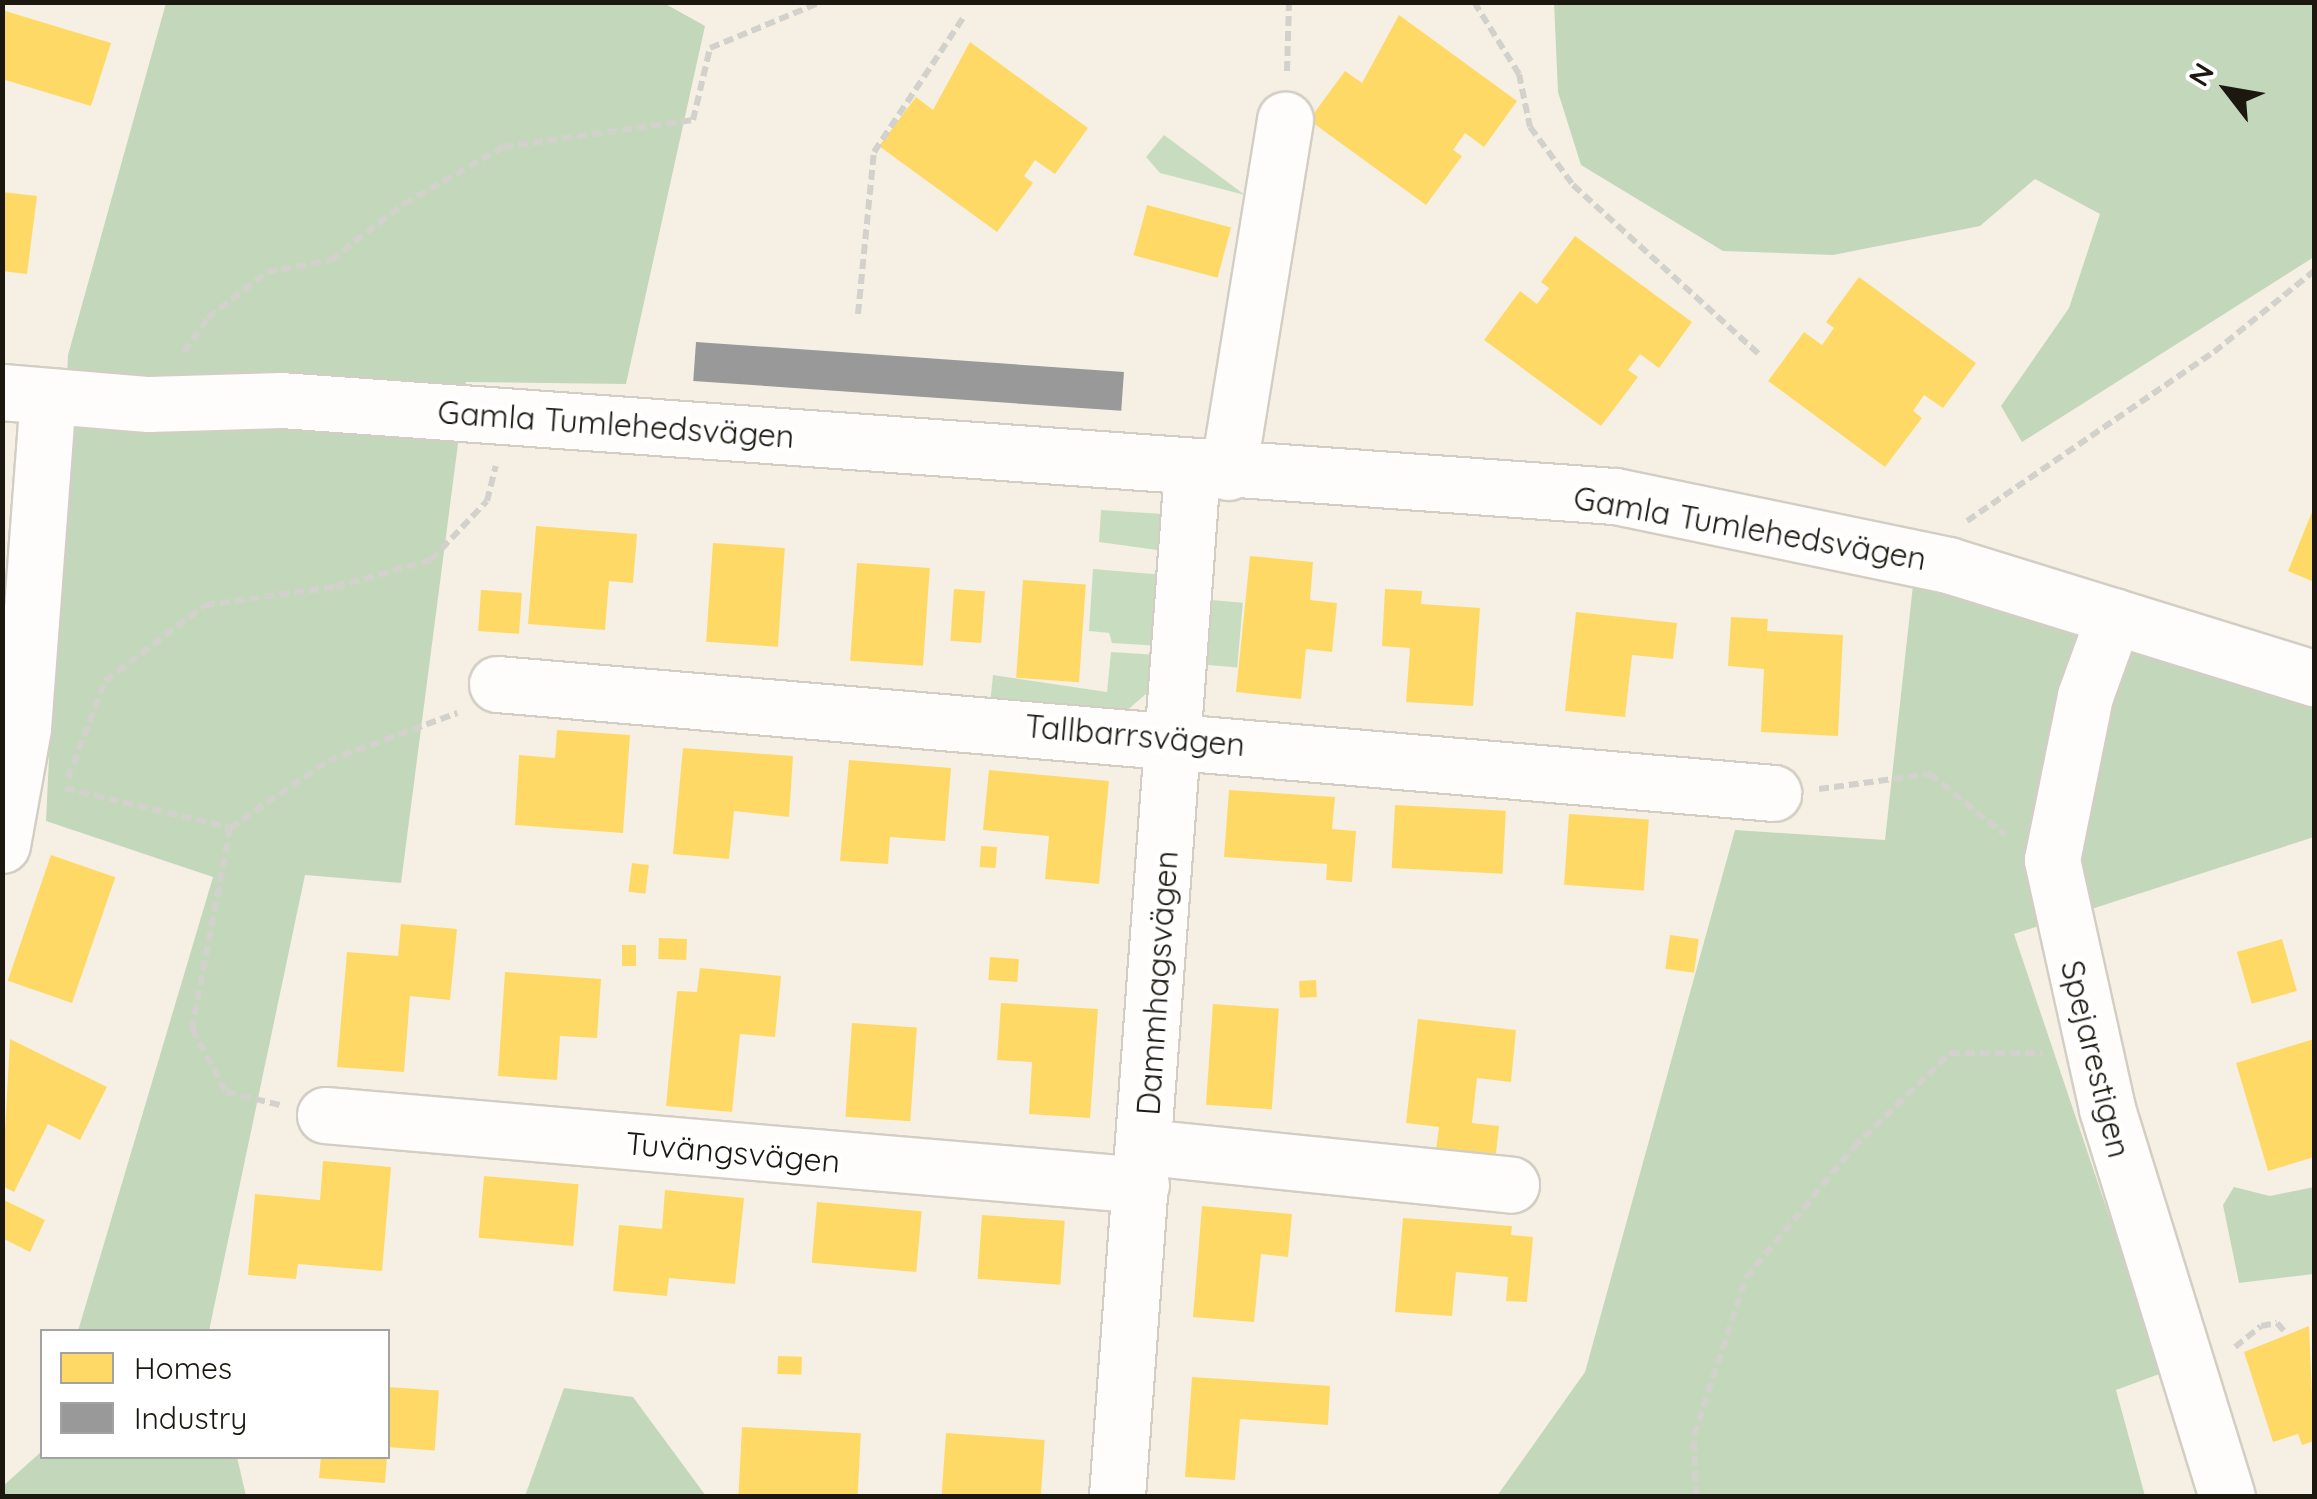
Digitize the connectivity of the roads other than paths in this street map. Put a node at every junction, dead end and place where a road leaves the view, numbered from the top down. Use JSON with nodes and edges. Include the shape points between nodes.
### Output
{"nodes":[{"id":1,"x":1285,"y":120,"type":"road end"},
{"id":2,"x":25,"y":395,"type":"edge"},
{"id":3,"x":1210,"y":471,"type":"junction"},
{"id":4,"x":2114,"y":616,"type":"junction"},
{"id":5,"x":2314,"y":678,"type":"edge"},
{"id":6,"x":497,"y":684,"type":"road end"},
{"id":7,"x":13,"y":728,"type":"edge"},
{"id":8,"x":1174,"y":738,"type":"junction"},
{"id":9,"x":1773,"y":792,"type":"road end"},
{"id":10,"x":6,"y":834,"type":"edge"},
{"id":11,"x":325,"y":1115,"type":"road end"},
{"id":12,"x":1144,"y":1166,"type":"junction"},
{"id":13,"x":1510,"y":1185,"type":"dead end"},
{"id":14,"x":1117,"y":1496,"type":"edge"},
{"id":15,"x":2227,"y":1496,"type":"edge"}],
"edges":[{"from":1,"to":3,"type":"street"},
{"from":2,"to":3,"type":"street","name":"Gamla Tumlehedsvägen","via":[[149,404],[281,400]]},
{"from":2,"to":7,"type":"street"},
{"from":3,"to":4,"type":"street","name":"Gamla Tumlehedsvägen","via":[[1615,496],[1948,565]]},
{"from":3,"to":8,"type":"street","name":"Dammhagsvägen"},
{"from":4,"to":5,"type":"street","name":"Gamla Tumlehedsvägen"},
{"from":4,"to":15,"type":"street","name":"Spejarestigen","via":[[2085,696],[2052,860],[2094,1054],[2177,1358]]},
{"from":6,"to":8,"type":"street","name":"Tallbarrsvägen"},
{"from":7,"to":10,"type":"street"},
{"from":8,"to":9,"type":"street","name":"Tallbarrsvägen"},
{"from":8,"to":12,"type":"street","name":"Dammhagsvägen"},
{"from":11,"to":12,"type":"street","name":"Tuvängsvägen"},
{"from":12,"to":13,"type":"street","name":"Tuvängsvägen"},
{"from":12,"to":14,"type":"street","name":"Dammhagsvägen"}]}
